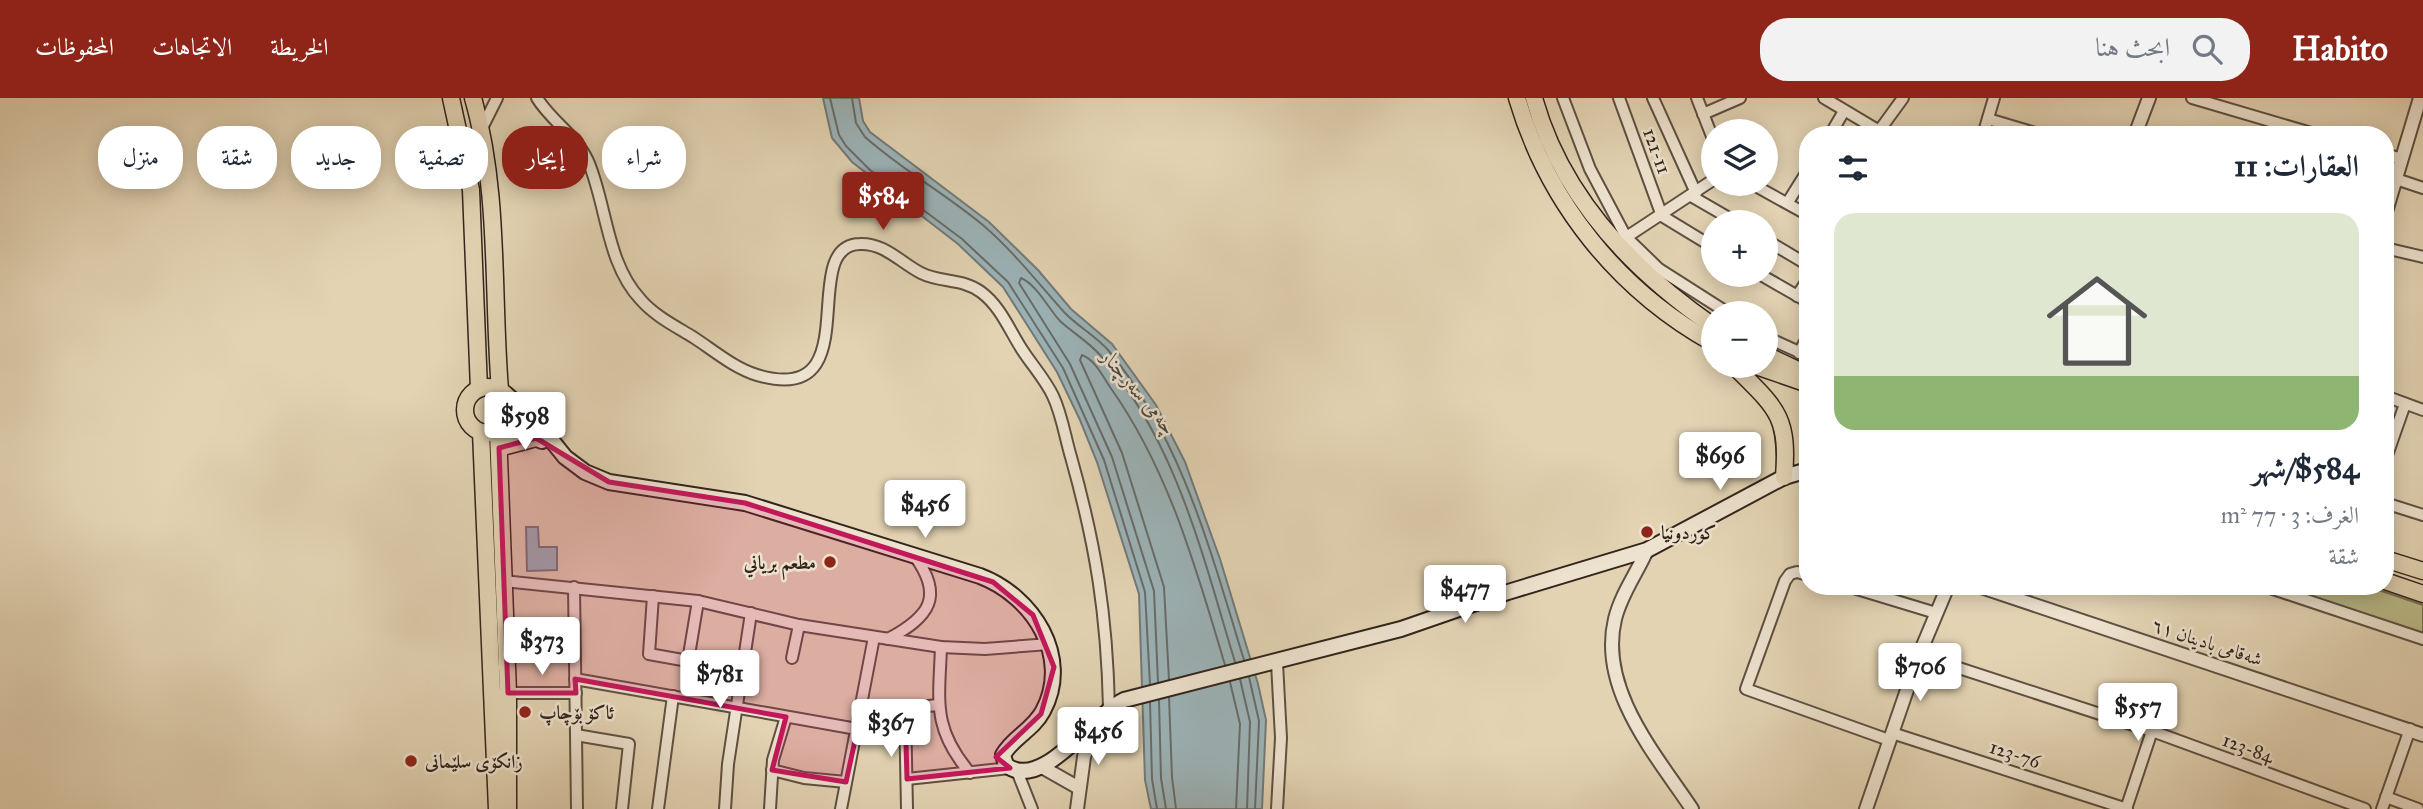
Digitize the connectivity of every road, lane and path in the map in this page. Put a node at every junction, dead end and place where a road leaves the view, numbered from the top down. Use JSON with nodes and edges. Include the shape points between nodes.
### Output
{"nodes":[{"id":1,"x":451,"y":98,"type":"edge"},
{"id":2,"x":473,"y":98,"type":"edge"},
{"id":3,"x":497,"y":98,"type":"edge"},
{"id":4,"x":537,"y":98,"type":"edge"},
{"id":5,"x":1517,"y":98,"type":"edge"},
{"id":6,"x":1534,"y":98,"type":"edge"},
{"id":7,"x":1563,"y":98,"type":"edge"},
{"id":8,"x":1619,"y":98,"type":"edge"},
{"id":9,"x":1653,"y":98,"type":"edge"},
{"id":10,"x":1697,"y":98,"type":"edge"},
{"id":11,"x":1738,"y":98,"type":"edge"},
{"id":12,"x":1824,"y":98,"type":"edge"},
{"id":13,"x":1903,"y":98,"type":"edge"},
{"id":14,"x":1994,"y":98,"type":"edge"},
{"id":15,"x":2149,"y":98,"type":"edge"},
{"id":16,"x":2192,"y":98,"type":"edge"},
{"id":17,"x":2420,"y":98,"type":"edge"},
{"id":18,"x":1844,"y":111,"type":"junction"},
{"id":19,"x":1703,"y":114,"type":"junction"},
{"id":20,"x":1705,"y":119,"type":"edge"},
{"id":21,"x":1988,"y":119,"type":"junction"},
{"id":22,"x":481,"y":126,"type":"edge"},
{"id":23,"x":483,"y":126,"type":"edge"},
{"id":24,"x":1835,"y":126,"type":"edge"},
{"id":25,"x":1871,"y":126,"type":"edge"},
{"id":26,"x":1887,"y":126,"type":"edge"},
{"id":27,"x":1986,"y":126,"type":"edge"},
{"id":28,"x":2012,"y":126,"type":"edge"},
{"id":29,"x":2139,"y":126,"type":"edge"},
{"id":30,"x":2287,"y":126,"type":"edge"},
{"id":31,"x":2394,"y":157,"type":"edge"},
{"id":32,"x":2402,"y":159,"type":"junction"},
{"id":33,"x":2396,"y":179,"type":"junction"},
{"id":34,"x":1799,"y":185,"type":"edge"},
{"id":35,"x":2394,"y":185,"type":"edge"},
{"id":36,"x":488,"y":187,"type":"edge"},
{"id":37,"x":1701,"y":188,"type":"edge"},
{"id":38,"x":2423,"y":188,"type":"edge"},
{"id":39,"x":1693,"y":194,"type":"junction"},
{"id":40,"x":1776,"y":196,"type":"edge"},
{"id":41,"x":1788,"y":202,"type":"junction"},
{"id":42,"x":1799,"y":209,"type":"edge"},
{"id":43,"x":1718,"y":210,"type":"edge"},
{"id":44,"x":1662,"y":216,"type":"junction"},
{"id":45,"x":1701,"y":240,"type":"edge"},
{"id":46,"x":1621,"y":241,"type":"junction"},
{"id":47,"x":1778,"y":247,"type":"edge"},
{"id":48,"x":2394,"y":250,"type":"edge"},
{"id":49,"x":2423,"y":257,"type":"edge"},
{"id":50,"x":1799,"y":260,"type":"edge"},
{"id":51,"x":1778,"y":285,"type":"edge"},
{"id":52,"x":1799,"y":297,"type":"edge"},
{"id":53,"x":1709,"y":301,"type":"edge"},
{"id":54,"x":1701,"y":326,"type":"edge"},
{"id":55,"x":1701,"y":333,"type":"edge"},
{"id":56,"x":1778,"y":343,"type":"edge"},
{"id":57,"x":1799,"y":352,"type":"edge"},
{"id":58,"x":1778,"y":360,"type":"edge"},
{"id":59,"x":1799,"y":370,"type":"edge"},
{"id":60,"x":1778,"y":374,"type":"edge"},
{"id":61,"x":1746,"y":378,"type":"edge"},
{"id":62,"x":1799,"y":381,"type":"edge"},
{"id":63,"x":479,"y":388,"type":"junction"},
{"id":64,"x":503,"y":392,"type":"junction"},
{"id":65,"x":2394,"y":400,"type":"edge"},
{"id":66,"x":2405,"y":404,"type":"junction"},
{"id":67,"x":2423,"y":410,"type":"edge"},
{"id":68,"x":502,"y":428,"type":"junction"},
{"id":69,"x":481,"y":432,"type":"junction"},
{"id":70,"x":2394,"y":435,"type":"edge"},
{"id":71,"x":536,"y":438,"type":"junction"},
{"id":72,"x":499,"y":448,"type":"junction"},
{"id":73,"x":555,"y":448,"type":"junction"},
{"id":74,"x":1799,"y":473,"type":"edge"},
{"id":75,"x":1784,"y":477,"type":"junction"},
{"id":76,"x":2394,"y":506,"type":"edge"},
{"id":77,"x":2423,"y":515,"type":"edge"},
{"id":78,"x":1647,"y":550,"type":"junction"},
{"id":79,"x":914,"y":555,"type":"junction"},
{"id":80,"x":2394,"y":562,"type":"edge"},
{"id":81,"x":2423,"y":571,"type":"edge"},
{"id":82,"x":1799,"y":573,"type":"edge"},
{"id":83,"x":504,"y":581,"type":"junction"},
{"id":84,"x":2394,"y":585,"type":"edge"},
{"id":85,"x":574,"y":587,"type":"junction"},
{"id":86,"x":2423,"y":594,"type":"edge"},
{"id":87,"x":1877,"y":595,"type":"edge"},
{"id":88,"x":1944,"y":595,"type":"edge"},
{"id":89,"x":2005,"y":595,"type":"edge"},
{"id":90,"x":2291,"y":595,"type":"edge"},
{"id":91,"x":653,"y":596,"type":"junction"},
{"id":92,"x":698,"y":601,"type":"junction"},
{"id":93,"x":751,"y":613,"type":"junction"},
{"id":94,"x":1936,"y":613,"type":"junction"},
{"id":95,"x":799,"y":625,"type":"junction"},
{"id":96,"x":874,"y":637,"type":"junction"},
{"id":97,"x":888,"y":639,"type":"junction"},
{"id":98,"x":2423,"y":639,"type":"edge"},
{"id":99,"x":1049,"y":644,"type":"junction"},
{"id":100,"x":940,"y":646,"type":"junction"},
{"id":101,"x":1919,"y":655,"type":"junction"},
{"id":102,"x":792,"y":659,"type":"dead end"},
{"id":103,"x":1275,"y":664,"type":"junction"},
{"id":104,"x":575,"y":679,"type":"junction"},
{"id":105,"x":508,"y":693,"type":"junction"},
{"id":106,"x":576,"y":693,"type":"junction"},
{"id":107,"x":673,"y":696,"type":"junction"},
{"id":108,"x":939,"y":705,"type":"junction"},
{"id":109,"x":737,"y":708,"type":"junction"},
{"id":110,"x":905,"y":708,"type":"junction"},
{"id":111,"x":1109,"y":708,"type":"junction"},
{"id":112,"x":861,"y":713,"type":"junction"},
{"id":113,"x":786,"y":717,"type":"junction"},
{"id":114,"x":1097,"y":719,"type":"junction"},
{"id":115,"x":857,"y":729,"type":"junction"},
{"id":116,"x":2410,"y":730,"type":"junction"},
{"id":117,"x":2152,"y":731,"type":"junction"},
{"id":118,"x":576,"y":735,"type":"junction"},
{"id":119,"x":2423,"y":735,"type":"edge"},
{"id":120,"x":1891,"y":737,"type":"junction"},
{"id":121,"x":1042,"y":766,"type":"junction"},
{"id":122,"x":772,"y":770,"type":"junction"},
{"id":123,"x":1013,"y":770,"type":"junction"},
{"id":124,"x":970,"y":773,"type":"junction"},
{"id":125,"x":907,"y":779,"type":"junction"},
{"id":126,"x":846,"y":782,"type":"junction"},
{"id":127,"x":1079,"y":789,"type":"junction"},
{"id":128,"x":2386,"y":797,"type":"junction"},
{"id":129,"x":497,"y":809,"type":"edge"},
{"id":130,"x":508,"y":809,"type":"edge"},
{"id":131,"x":577,"y":809,"type":"edge"},
{"id":132,"x":622,"y":809,"type":"edge"},
{"id":133,"x":658,"y":809,"type":"edge"},
{"id":134,"x":725,"y":809,"type":"edge"},
{"id":135,"x":770,"y":809,"type":"edge"},
{"id":136,"x":841,"y":809,"type":"edge"},
{"id":137,"x":907,"y":809,"type":"edge"},
{"id":138,"x":1032,"y":809,"type":"edge"},
{"id":139,"x":1077,"y":809,"type":"edge"},
{"id":140,"x":1277,"y":809,"type":"edge"},
{"id":141,"x":1692,"y":809,"type":"edge"},
{"id":142,"x":1866,"y":809,"type":"edge"},
{"id":143,"x":2126,"y":809,"type":"edge"},
{"id":144,"x":2365,"y":809,"type":"edge"},
{"id":145,"x":2382,"y":809,"type":"edge"},
{"id":146,"x":2418,"y":809,"type":"edge"}],
"edges":[{"from":1,"to":63,"type":"main road","via":[[471,190]]},
{"from":2,"to":22,"type":"main road"},
{"from":3,"to":23,"type":"street"},
{"from":4,"to":111,"type":"street","via":[[584,154],[613,249],[634,293],[656,313],[748,372],[792,379],[813,370],[827,324],[833,269],[840,252],[851,245],[881,248],[922,274],[960,281],[991,300],[1045,383],[1060,415],[1099,570]]},
{"from":5,"to":55,"type":"main road","via":[[1548,178],[1583,231],[1631,285],[1675,320]]},
{"from":6,"to":46,"type":"main road","via":[[1555,153],[1585,205]]},
{"from":7,"to":46,"type":"street"},
{"from":8,"to":44,"type":"street","name":"121-11"},
{"from":9,"to":39,"type":"street"},
{"from":10,"to":19,"type":"street"},
{"from":11,"to":19,"type":"street"},
{"from":12,"to":18,"type":"street"},
{"from":13,"to":26,"type":"street"},
{"from":14,"to":21,"type":"street"},
{"from":15,"to":29,"type":"street"},
{"from":16,"to":30,"type":"street"},
{"from":17,"to":32,"type":"street"},
{"from":18,"to":24,"type":"street"},
{"from":18,"to":25,"type":"street"},
{"from":19,"to":20,"type":"street"},
{"from":21,"to":27,"type":"street"},
{"from":21,"to":28,"type":"street"},
{"from":31,"to":32,"type":"street"},
{"from":32,"to":33,"type":"street"},
{"from":33,"to":35,"type":"street"},
{"from":33,"to":38,"type":"street"},
{"from":34,"to":41,"type":"street"},
{"from":36,"to":64,"type":"main road"},
{"from":37,"to":39,"type":"street"},
{"from":39,"to":43,"type":"street"},
{"from":39,"to":44,"type":"street"},
{"from":40,"to":41,"type":"street"},
{"from":41,"to":42,"type":"street"},
{"from":44,"to":45,"type":"street"},
{"from":44,"to":46,"type":"street"},
{"from":46,"to":53,"type":"street"},
{"from":46,"to":54,"type":"main road"},
{"from":47,"to":50,"type":"street"},
{"from":48,"to":49,"type":"street"},
{"from":51,"to":52,"type":"street"},
{"from":56,"to":57,"type":"street"},
{"from":58,"to":59,"type":"main road"},
{"from":60,"to":62,"type":"main road"},
{"from":61,"to":75,"type":"main road","via":[[1784,425]]},
{"from":63,"to":64,"type":"main road"},
{"from":63,"to":69,"type":"main road","via":[[465,407],[468,422]]},
{"from":64,"to":68,"type":"main road","via":[[512,406]]},
{"from":64,"to":73,"type":"main road","via":[[536,421]]},
{"from":65,"to":66,"type":"street"},
{"from":66,"to":67,"type":"street"},
{"from":66,"to":70,"type":"street"},
{"from":68,"to":69,"type":"main road"},
{"from":68,"to":71,"type":"main road"},
{"from":68,"to":72,"type":"main road"},
{"from":69,"to":129,"type":"main road"},
{"from":71,"to":72,"type":"main road"},
{"from":71,"to":73,"type":"main road"},
{"from":72,"to":83,"type":"main road"},
{"from":73,"to":79,"type":"main road","via":[[575,465],[609,482],[745,503]]},
{"from":74,"to":75,"type":"main road"},
{"from":75,"to":78,"type":"main road"},
{"from":76,"to":77,"type":"street"},
{"from":78,"to":103,"type":"main road","via":[[1402,629]]},
{"from":78,"to":141,"type":"street","via":[[1615,619],[1614,664],[1626,704]]},
{"from":79,"to":97,"type":"street","via":[[930,580],[928,607],[909,628]]},
{"from":79,"to":99,"type":"main road","via":[[1000,585],[1030,611]]},
{"from":80,"to":81,"type":"main road"},
{"from":82,"to":120,"type":"street","name":"123-76","via":[[1785,581],[1746,689]]},
{"from":83,"to":85,"type":"street"},
{"from":83,"to":105,"type":"main road"},
{"from":84,"to":86,"type":"main road"},
{"from":85,"to":91,"type":"street"},
{"from":85,"to":104,"type":"street"},
{"from":87,"to":94,"type":"street"},
{"from":88,"to":94,"type":"street"},
{"from":89,"to":116,"type":"street","name":"شەقامی بادینان ٦١"},
{"from":90,"to":98,"type":"street"},
{"from":91,"to":92,"type":"street"},
{"from":91,"to":92,"type":"street","via":[[649,654],[688,661]]},
{"from":92,"to":93,"type":"street"},
{"from":93,"to":95,"type":"street"},
{"from":93,"to":109,"type":"street"},
{"from":94,"to":101,"type":"street"},
{"from":95,"to":96,"type":"street"},
{"from":95,"to":102,"type":"street"},
{"from":96,"to":97,"type":"street"},
{"from":96,"to":112,"type":"street"},
{"from":97,"to":100,"type":"street"},
{"from":99,"to":100,"type":"street","via":[[985,649]]},
{"from":99,"to":123,"type":"main road","via":[[1054,667],[1049,698],[1034,725],[1004,753],[1004,761]]},
{"from":100,"to":108,"type":"street"},
{"from":101,"to":117,"type":"street","name":"123-84"},
{"from":101,"to":120,"type":"street"},
{"from":103,"to":111,"type":"main road","via":[[1128,699]]},
{"from":103,"to":140,"type":"street","via":[[1281,738]]},
{"from":104,"to":106,"type":"street"},
{"from":104,"to":107,"type":"street"},
{"from":105,"to":106,"type":"street"},
{"from":105,"to":130,"type":"main road"},
{"from":106,"to":118,"type":"street"},
{"from":107,"to":109,"type":"street"},
{"from":107,"to":133,"type":"street"},
{"from":108,"to":110,"type":"street"},
{"from":108,"to":124,"type":"street","via":[[945,739]]},
{"from":109,"to":113,"type":"street"},
{"from":109,"to":134,"type":"street"},
{"from":110,"to":112,"type":"street"},
{"from":110,"to":125,"type":"street"},
{"from":111,"to":114,"type":"main road"},
{"from":112,"to":115,"type":"street"},
{"from":113,"to":115,"type":"street"},
{"from":113,"to":122,"type":"street"},
{"from":114,"to":121,"type":"main road","via":[[1057,758]]},
{"from":114,"to":127,"type":"street"},
{"from":115,"to":126,"type":"street"},
{"from":116,"to":119,"type":"street","name":"شەقامی بادینان ٦١"},
{"from":116,"to":128,"type":"street"},
{"from":117,"to":143,"type":"street"},
{"from":117,"to":144,"type":"street","name":"123-84"},
{"from":118,"to":131,"type":"street"},
{"from":118,"to":132,"type":"street","via":[[629,744]]},
{"from":120,"to":142,"type":"street"},
{"from":120,"to":143,"type":"street","name":"123-76"},
{"from":121,"to":123,"type":"main road"},
{"from":121,"to":127,"type":"street"},
{"from":122,"to":126,"type":"street"},
{"from":122,"to":135,"type":"street"},
{"from":123,"to":124,"type":"street"},
{"from":123,"to":138,"type":"street"},
{"from":124,"to":125,"type":"street"},
{"from":125,"to":137,"type":"street"},
{"from":126,"to":136,"type":"street"},
{"from":127,"to":139,"type":"street"},
{"from":128,"to":145,"type":"street"},
{"from":128,"to":146,"type":"street"}]}
